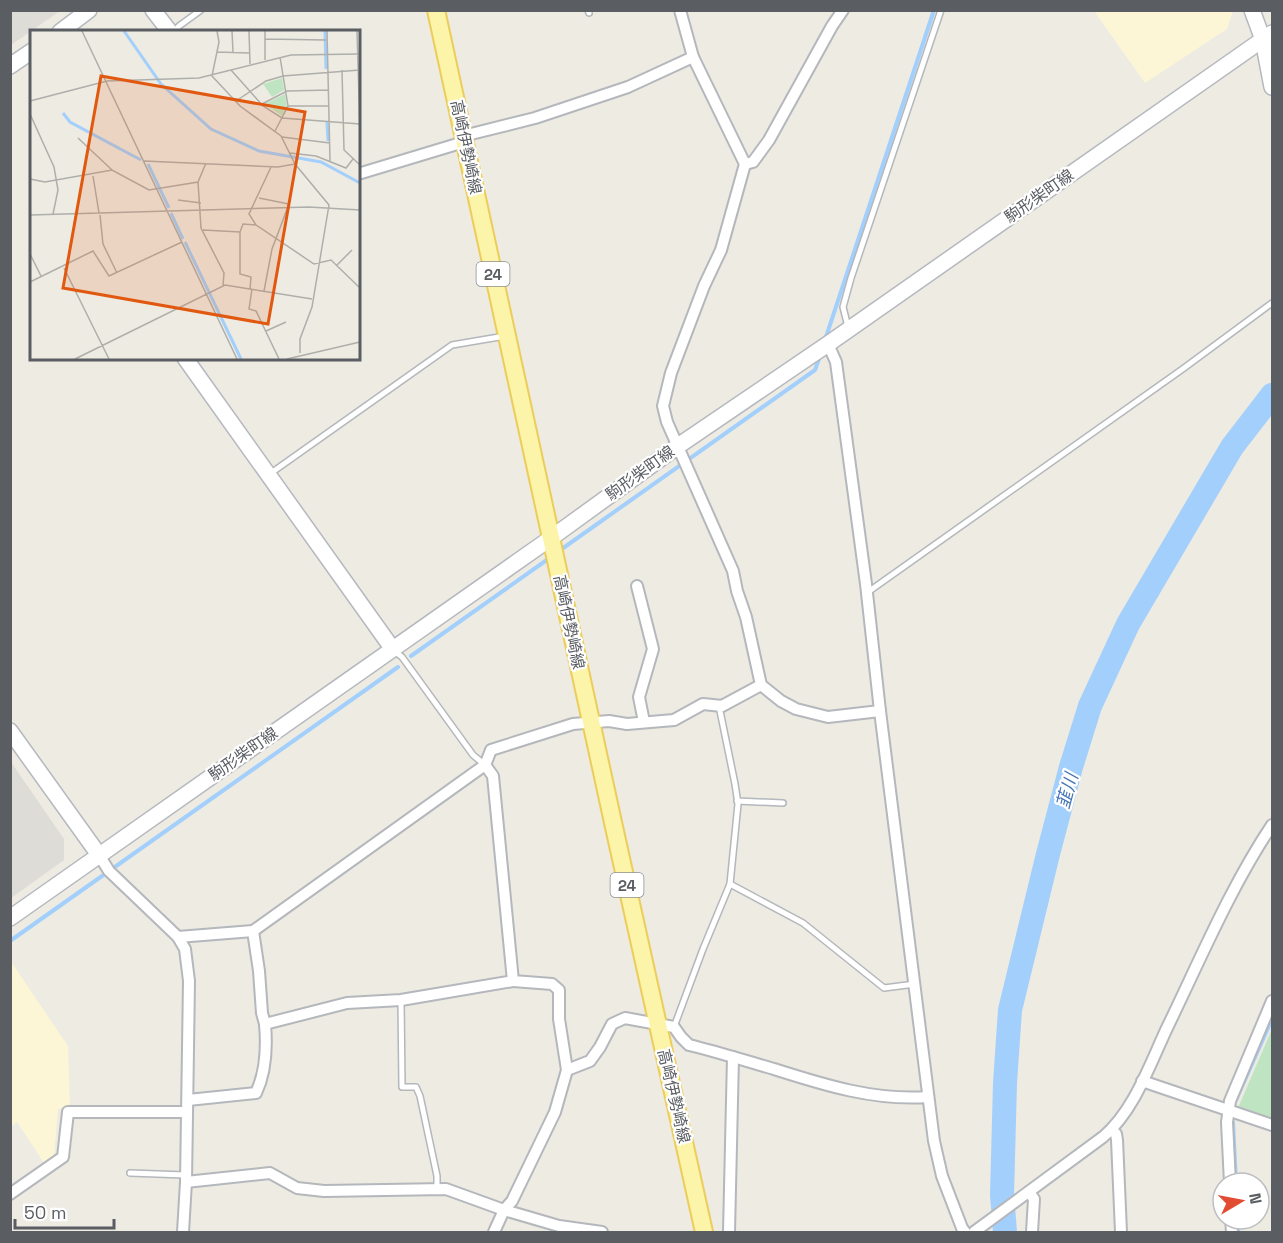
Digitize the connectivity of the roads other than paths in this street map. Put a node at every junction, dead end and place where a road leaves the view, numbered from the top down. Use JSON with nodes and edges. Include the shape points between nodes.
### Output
{"nodes":[{"id":1,"x":89,"y":10,"type":"edge"},
{"id":2,"x":153,"y":10,"type":"edge"},
{"id":3,"x":201,"y":10,"type":"edge"},
{"id":4,"x":436,"y":10,"type":"edge"},
{"id":5,"x":681,"y":10,"type":"edge"},
{"id":6,"x":843,"y":10,"type":"edge"},
{"id":7,"x":941,"y":10,"type":"edge"},
{"id":8,"x":1252,"y":10,"type":"edge"},
{"id":9,"x":63,"y":30,"type":"edge"},
{"id":10,"x":170,"y":30,"type":"edge"},
{"id":11,"x":174,"y":30,"type":"edge"},
{"id":12,"x":1268,"y":37,"type":"edge"},
{"id":13,"x":30,"y":52,"type":"edge"},
{"id":14,"x":693,"y":57,"type":"junction"},
{"id":15,"x":10,"y":66,"type":"edge"},
{"id":16,"x":1272,"y":87,"type":"edge"},
{"id":17,"x":464,"y":139,"type":"junction"},
{"id":18,"x":745,"y":164,"type":"junction"},
{"id":19,"x":360,"y":173,"type":"edge"},
{"id":20,"x":1272,"y":303,"type":"edge"},
{"id":21,"x":849,"y":328,"type":"junction"},
{"id":22,"x":507,"y":336,"type":"junction"},
{"id":23,"x":828,"y":344,"type":"junction"},
{"id":24,"x":186,"y":360,"type":"edge"},
{"id":25,"x":678,"y":446,"type":"junction"},
{"id":26,"x":268,"y":475,"type":"junction"},
{"id":27,"x":551,"y":538,"type":"junction"},
{"id":28,"x":637,"y":586,"type":"dead end"},
{"id":29,"x":867,"y":592,"type":"junction"},
{"id":30,"x":392,"y":648,"type":"junction"},
{"id":31,"x":761,"y":686,"type":"junction"},
{"id":32,"x":719,"y":706,"type":"junction"},
{"id":33,"x":880,"y":711,"type":"junction"},
{"id":34,"x":591,"y":722,"type":"junction"},
{"id":35,"x":644,"y":722,"type":"junction"},
{"id":36,"x":10,"y":731,"type":"edge"},
{"id":37,"x":484,"y":765,"type":"junction"},
{"id":38,"x":737,"y":801,"type":"junction"},
{"id":39,"x":783,"y":803,"type":"dead end"},
{"id":40,"x":1272,"y":825,"type":"edge"},
{"id":41,"x":99,"y":855,"type":"junction"},
{"id":42,"x":730,"y":884,"type":"junction"},
{"id":43,"x":10,"y":918,"type":"edge"},
{"id":44,"x":254,"y":931,"type":"junction"},
{"id":45,"x":178,"y":938,"type":"junction"},
{"id":46,"x":513,"y":981,"type":"junction"},
{"id":47,"x":915,"y":984,"type":"junction"},
{"id":48,"x":401,"y":1000,"type":"junction"},
{"id":49,"x":1272,"y":1001,"type":"edge"},
{"id":50,"x":657,"y":1023,"type":"junction"},
{"id":51,"x":265,"y":1024,"type":"junction"},
{"id":52,"x":674,"y":1027,"type":"junction"},
{"id":53,"x":733,"y":1057,"type":"junction"},
{"id":54,"x":567,"y":1070,"type":"junction"},
{"id":55,"x":1142,"y":1081,"type":"junction"},
{"id":56,"x":928,"y":1097,"type":"junction"},
{"id":57,"x":188,"y":1100,"type":"junction"},
{"id":58,"x":1228,"y":1110,"type":"junction"},
{"id":59,"x":187,"y":1112,"type":"junction"},
{"id":60,"x":1272,"y":1125,"type":"edge"},
{"id":61,"x":1112,"y":1130,"type":"junction"},
{"id":62,"x":1229,"y":1171,"type":"edge"},
{"id":63,"x":130,"y":1173,"type":"dead end"},
{"id":64,"x":186,"y":1178,"type":"junction"},
{"id":65,"x":437,"y":1188,"type":"junction"},
{"id":66,"x":10,"y":1194,"type":"edge"},
{"id":67,"x":1025,"y":1195,"type":"junction"},
{"id":68,"x":504,"y":1210,"type":"junction"},
{"id":69,"x":183,"y":1233,"type":"edge"},
{"id":70,"x":494,"y":1233,"type":"edge"},
{"id":71,"x":602,"y":1233,"type":"edge"},
{"id":72,"x":704,"y":1233,"type":"edge"},
{"id":73,"x":729,"y":1233,"type":"edge"},
{"id":74,"x":965,"y":1233,"type":"edge"},
{"id":75,"x":974,"y":1233,"type":"edge"},
{"id":76,"x":1032,"y":1233,"type":"edge"},
{"id":77,"x":1121,"y":1233,"type":"edge"}],
"edges":[{"from":1,"to":9,"type":"main road"},
{"from":2,"to":10,"type":"main road"},
{"from":3,"to":11,"type":"lane"},
{"from":4,"to":17,"type":"main road","name":"高崎伊勢崎線","number":"24"},
{"from":5,"to":14,"type":"street"},
{"from":6,"to":18,"type":"street","via":[[769,140],[753,162]]},
{"from":7,"to":21,"type":"lane","via":[[851,278],[843,307]]},
{"from":8,"to":12,"type":"main road"},
{"from":12,"to":16,"type":"main road"},
{"from":12,"to":21,"type":"main road","name":"駒形柴町線"},
{"from":13,"to":15,"type":"main road"},
{"from":14,"to":17,"type":"street","via":[[628,87]]},
{"from":14,"to":18,"type":"street"},
{"from":17,"to":19,"type":"street"},
{"from":17,"to":22,"type":"main road","name":"高崎伊勢崎線","number":"24"},
{"from":18,"to":25,"type":"street","via":[[721,250],[671,373],[663,406]]},
{"from":20,"to":29,"type":"lane"},
{"from":21,"to":23,"type":"main road","name":"駒形柴町線"},
{"from":22,"to":26,"type":"lane","via":[[452,345]]},
{"from":22,"to":27,"type":"main road","name":"高崎伊勢崎線","number":"24"},
{"from":23,"to":25,"type":"main road","name":"駒形柴町線"},
{"from":23,"to":29,"type":"street","via":[[836,362]]},
{"from":24,"to":26,"type":"main road"},
{"from":25,"to":27,"type":"main road","name":"駒形柴町線"},
{"from":25,"to":31,"type":"street","via":[[733,571]]},
{"from":26,"to":30,"type":"main road"},
{"from":27,"to":30,"type":"main road","name":"駒形柴町線"},
{"from":27,"to":34,"type":"main road","name":"高崎伊勢崎線","number":"24"},
{"from":28,"to":35,"type":"street","via":[[653,649],[639,697]]},
{"from":29,"to":33,"type":"street"},
{"from":30,"to":37,"type":"lane"},
{"from":30,"to":41,"type":"main road","name":"駒形柴町線"},
{"from":31,"to":32,"type":"street"},
{"from":31,"to":33,"type":"street","via":[[796,709],[828,717]]},
{"from":32,"to":35,"type":"street","via":[[703,704],[674,720]]},
{"from":32,"to":38,"type":"lane"},
{"from":33,"to":47,"type":"street"},
{"from":34,"to":35,"type":"street"},
{"from":34,"to":37,"type":"street","via":[[491,750]]},
{"from":34,"to":50,"type":"main road","name":"高崎伊勢崎線","number":"24"},
{"from":36,"to":41,"type":"main road"},
{"from":37,"to":44,"type":"street"},
{"from":37,"to":46,"type":"street","via":[[493,776]]},
{"from":38,"to":39,"type":"lane"},
{"from":38,"to":42,"type":"lane"},
{"from":40,"to":55,"type":"street","via":[[1220,917]]},
{"from":41,"to":43,"type":"main road","name":"駒形柴町線"},
{"from":41,"to":45,"type":"street","via":[[109,871]]},
{"from":42,"to":47,"type":"lane","via":[[803,923],[884,988]]},
{"from":42,"to":52,"type":"lane"},
{"from":44,"to":45,"type":"street"},
{"from":44,"to":51,"type":"street"},
{"from":45,"to":57,"type":"street","via":[[185,949],[189,981]]},
{"from":46,"to":48,"type":"street"},
{"from":46,"to":54,"type":"street","via":[[552,984],[559,990]]},
{"from":47,"to":56,"type":"street"},
{"from":48,"to":51,"type":"street","via":[[347,1003]]},
{"from":48,"to":65,"type":"lane","via":[[402,1087],[416,1087],[420,1096]]},
{"from":49,"to":58,"type":"street"},
{"from":50,"to":52,"type":"street"},
{"from":50,"to":54,"type":"street","via":[[625,1018],[612,1024],[590,1061]]},
{"from":50,"to":72,"type":"main road","name":"高崎伊勢崎線","number":"24"},
{"from":51,"to":57,"type":"street","via":[[262,1080],[256,1093]]},
{"from":52,"to":53,"type":"street","via":[[689,1045]]},
{"from":53,"to":56,"type":"street","via":[[839,1089],[877,1096]]},
{"from":53,"to":73,"type":"street"},
{"from":54,"to":68,"type":"street","via":[[555,1112]]},
{"from":55,"to":58,"type":"street"},
{"from":55,"to":61,"type":"street"},
{"from":56,"to":74,"type":"street","via":[[942,1176]]},
{"from":57,"to":59,"type":"street"},
{"from":58,"to":60,"type":"street"},
{"from":58,"to":62,"type":"street"},
{"from":59,"to":64,"type":"street"},
{"from":59,"to":66,"type":"street","via":[[68,1112],[63,1156]]},
{"from":61,"to":67,"type":"street"},
{"from":61,"to":77,"type":"street","via":[[1117,1140]]},
{"from":63,"to":64,"type":"lane"},
{"from":64,"to":65,"type":"street","via":[[270,1173],[297,1188],[324,1191]]},
{"from":64,"to":69,"type":"street"},
{"from":65,"to":68,"type":"street"},
{"from":67,"to":75,"type":"street"},
{"from":67,"to":76,"type":"street","via":[[1034,1199]]},
{"from":68,"to":70,"type":"street"},
{"from":68,"to":71,"type":"street","via":[[558,1226]]}]}
